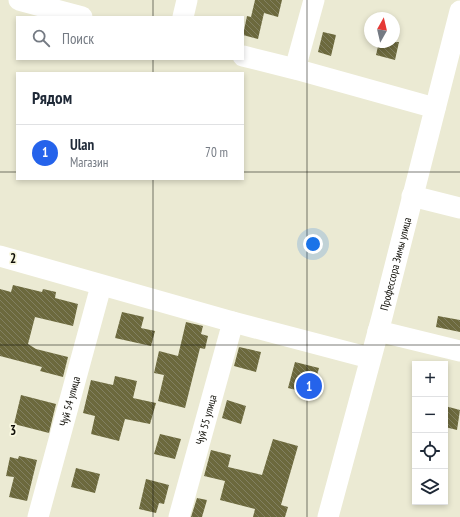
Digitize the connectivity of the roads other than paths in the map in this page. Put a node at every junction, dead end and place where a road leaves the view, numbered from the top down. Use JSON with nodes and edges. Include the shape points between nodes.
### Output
{"nodes":[{"id":1,"x":19,"y":0,"type":"edge"},
{"id":2,"x":187,"y":0,"type":"edge"},
{"id":3,"x":314,"y":0,"type":"edge"},
{"id":4,"x":61,"y":6,"type":"edge"},
{"id":5,"x":460,"y":11,"type":"edge"},
{"id":6,"x":80,"y":16,"type":"edge"},
{"id":7,"x":183,"y":16,"type":"edge"},
{"id":8,"x":244,"y":56,"type":"edge"},
{"id":9,"x":295,"y":68,"type":"junction"},
{"id":10,"x":435,"y":108,"type":"junction"},
{"id":11,"x":412,"y":196,"type":"junction"},
{"id":12,"x":460,"y":208,"type":"edge"},
{"id":13,"x":0,"y":256,"type":"edge"},
{"id":14,"x":101,"y":286,"type":"junction"},
{"id":15,"x":233,"y":322,"type":"junction"},
{"id":16,"x":378,"y":331,"type":"junction"},
{"id":17,"x":460,"y":351,"type":"edge"},
{"id":18,"x":370,"y":358,"type":"junction"},
{"id":19,"x":38,"y":517,"type":"edge"},
{"id":20,"x":179,"y":517,"type":"edge"},
{"id":21,"x":328,"y":517,"type":"edge"}],
"edges":[{"from":1,"to":4,"type":"street"},
{"from":2,"to":7,"type":"street"},
{"from":3,"to":9,"type":"street"},
{"from":4,"to":6,"type":"street"},
{"from":5,"to":10,"type":"street","name":"Профессора Зимы улица"},
{"from":8,"to":9,"type":"street"},
{"from":9,"to":10,"type":"street"},
{"from":10,"to":11,"type":"street","name":"Профессора Зимы улица"},
{"from":11,"to":12,"type":"street"},
{"from":11,"to":16,"type":"street","name":"Профессора Зимы улица"},
{"from":13,"to":14,"type":"street"},
{"from":14,"to":15,"type":"street"},
{"from":14,"to":19,"type":"street","name":"Чуй 54 улица"},
{"from":15,"to":18,"type":"street"},
{"from":15,"to":20,"type":"street","name":"Чуй 55 улица"},
{"from":16,"to":17,"type":"street"},
{"from":16,"to":18,"type":"street","name":"Профессора Зимы улица"},
{"from":18,"to":21,"type":"street","name":"Профессора Зимы улица"}]}
